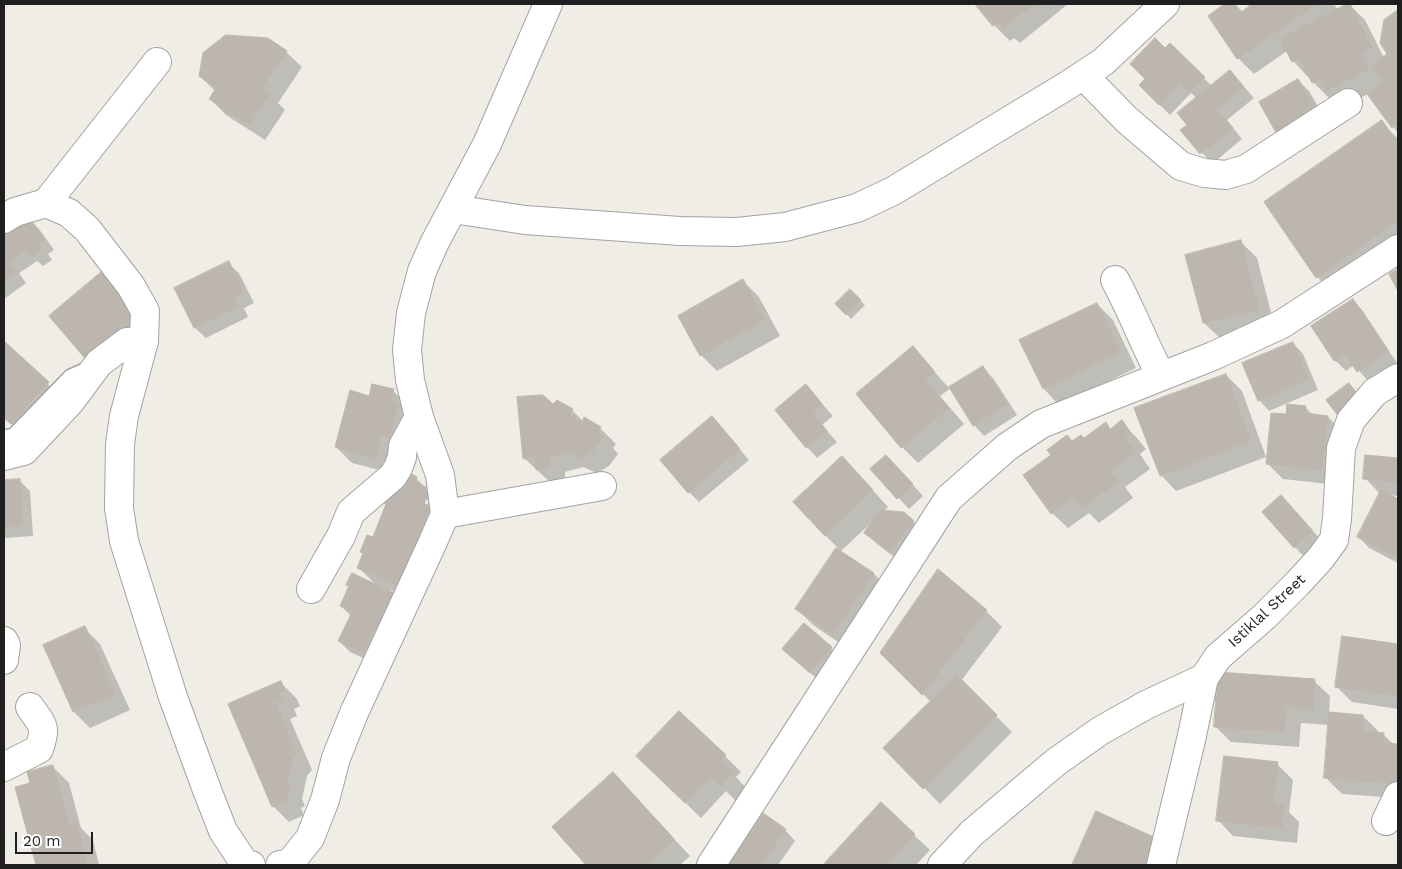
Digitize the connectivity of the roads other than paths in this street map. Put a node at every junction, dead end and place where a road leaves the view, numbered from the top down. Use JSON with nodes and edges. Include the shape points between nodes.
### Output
{"nodes":[{"id":1,"x":548,"y":4,"type":"edge"},
{"id":2,"x":1165,"y":4,"type":"edge"},
{"id":3,"x":157,"y":62,"type":"dead end"},
{"id":4,"x":1083,"y":75,"type":"junction"},
{"id":5,"x":1348,"y":104,"type":"dead end"},
{"id":6,"x":46,"y":203,"type":"junction"},
{"id":7,"x":453,"y":209,"type":"junction"},
{"id":8,"x":4,"y":219,"type":"edge"},
{"id":9,"x":1398,"y":249,"type":"edge"},
{"id":10,"x":1115,"y":280,"type":"dead end"},
{"id":11,"x":144,"y":341,"type":"junction"},
{"id":12,"x":99,"y":363,"type":"junction"},
{"id":13,"x":1161,"y":376,"type":"junction"},
{"id":14,"x":1398,"y":378,"type":"edge"},
{"id":15,"x":419,"y":417,"type":"junction"},
{"id":16,"x":4,"y":438,"type":"edge"},
{"id":17,"x":4,"y":456,"type":"edge"},
{"id":18,"x":602,"y":486,"type":"dead end"},
{"id":19,"x":445,"y":514,"type":"junction"},
{"id":20,"x":311,"y":589,"type":"dead end"},
{"id":21,"x":4,"y":641,"type":"edge"},
{"id":22,"x":4,"y":660,"type":"edge"},
{"id":23,"x":1204,"y":678,"type":"junction"},
{"id":24,"x":30,"y":707,"type":"dead end"},
{"id":25,"x":4,"y":766,"type":"edge"},
{"id":26,"x":1398,"y":796,"type":"edge"},
{"id":27,"x":1386,"y":821,"type":"dead end"},
{"id":28,"x":247,"y":865,"type":"edge"},
{"id":29,"x":280,"y":865,"type":"edge"},
{"id":30,"x":711,"y":865,"type":"edge"},
{"id":31,"x":942,"y":865,"type":"edge"},
{"id":32,"x":1161,"y":865,"type":"edge"}],
"edges":[{"from":1,"to":7,"type":"street","via":[[486,144]]},
{"from":2,"to":4,"type":"street","via":[[1103,62]]},
{"from":3,"to":6,"type":"street"},
{"from":4,"to":5,"type":"street","via":[[1127,120],[1181,166],[1204,173],[1226,175],[1246,169]]},
{"from":4,"to":7,"type":"street","via":[[893,191],[857,208],[786,227],[737,232],[680,231],[525,220]]},
{"from":6,"to":8,"type":"street"},
{"from":6,"to":11,"type":"street","via":[[69,213],[87,229],[131,286],[145,311]]},
{"from":7,"to":15,"type":"street","via":[[422,271],[411,313],[407,350]]},
{"from":9,"to":13,"type":"street","via":[[1282,324]]},
{"from":10,"to":13,"type":"street"},
{"from":11,"to":12,"type":"street","via":[[127,342]]},
{"from":11,"to":28,"type":"street","via":[[120,444],[119,508],[124,541],[173,697],[207,790],[223,831]]},
{"from":12,"to":16,"type":"lane","via":[[71,377],[14,436]]},
{"from":12,"to":17,"type":"street","via":[[70,402],[24,451]]},
{"from":13,"to":30,"type":"street","via":[[1041,424],[1007,447],[948,498]]},
{"from":14,"to":23,"type":"street","name":"Istiklal Street","via":[[1375,392],[1351,420],[1341,448],[1334,540],[1297,584],[1218,657]]},
{"from":15,"to":19,"type":"street","via":[[440,475]]},
{"from":15,"to":20,"type":"street","via":[[402,446],[402,457],[393,476],[351,512]]},
{"from":18,"to":19,"type":"street"},
{"from":19,"to":29,"type":"street","via":[[354,713],[310,838],[290,863]]},
{"from":21,"to":22,"type":"street"},
{"from":23,"to":31,"type":"street","via":[[1100,731],[1056,762],[972,833]]},
{"from":23,"to":32,"type":"street","name":"Istiklal Street"},
{"from":24,"to":25,"type":"street","via":[[45,733],[40,749]]},
{"from":26,"to":27,"type":"street"}]}
